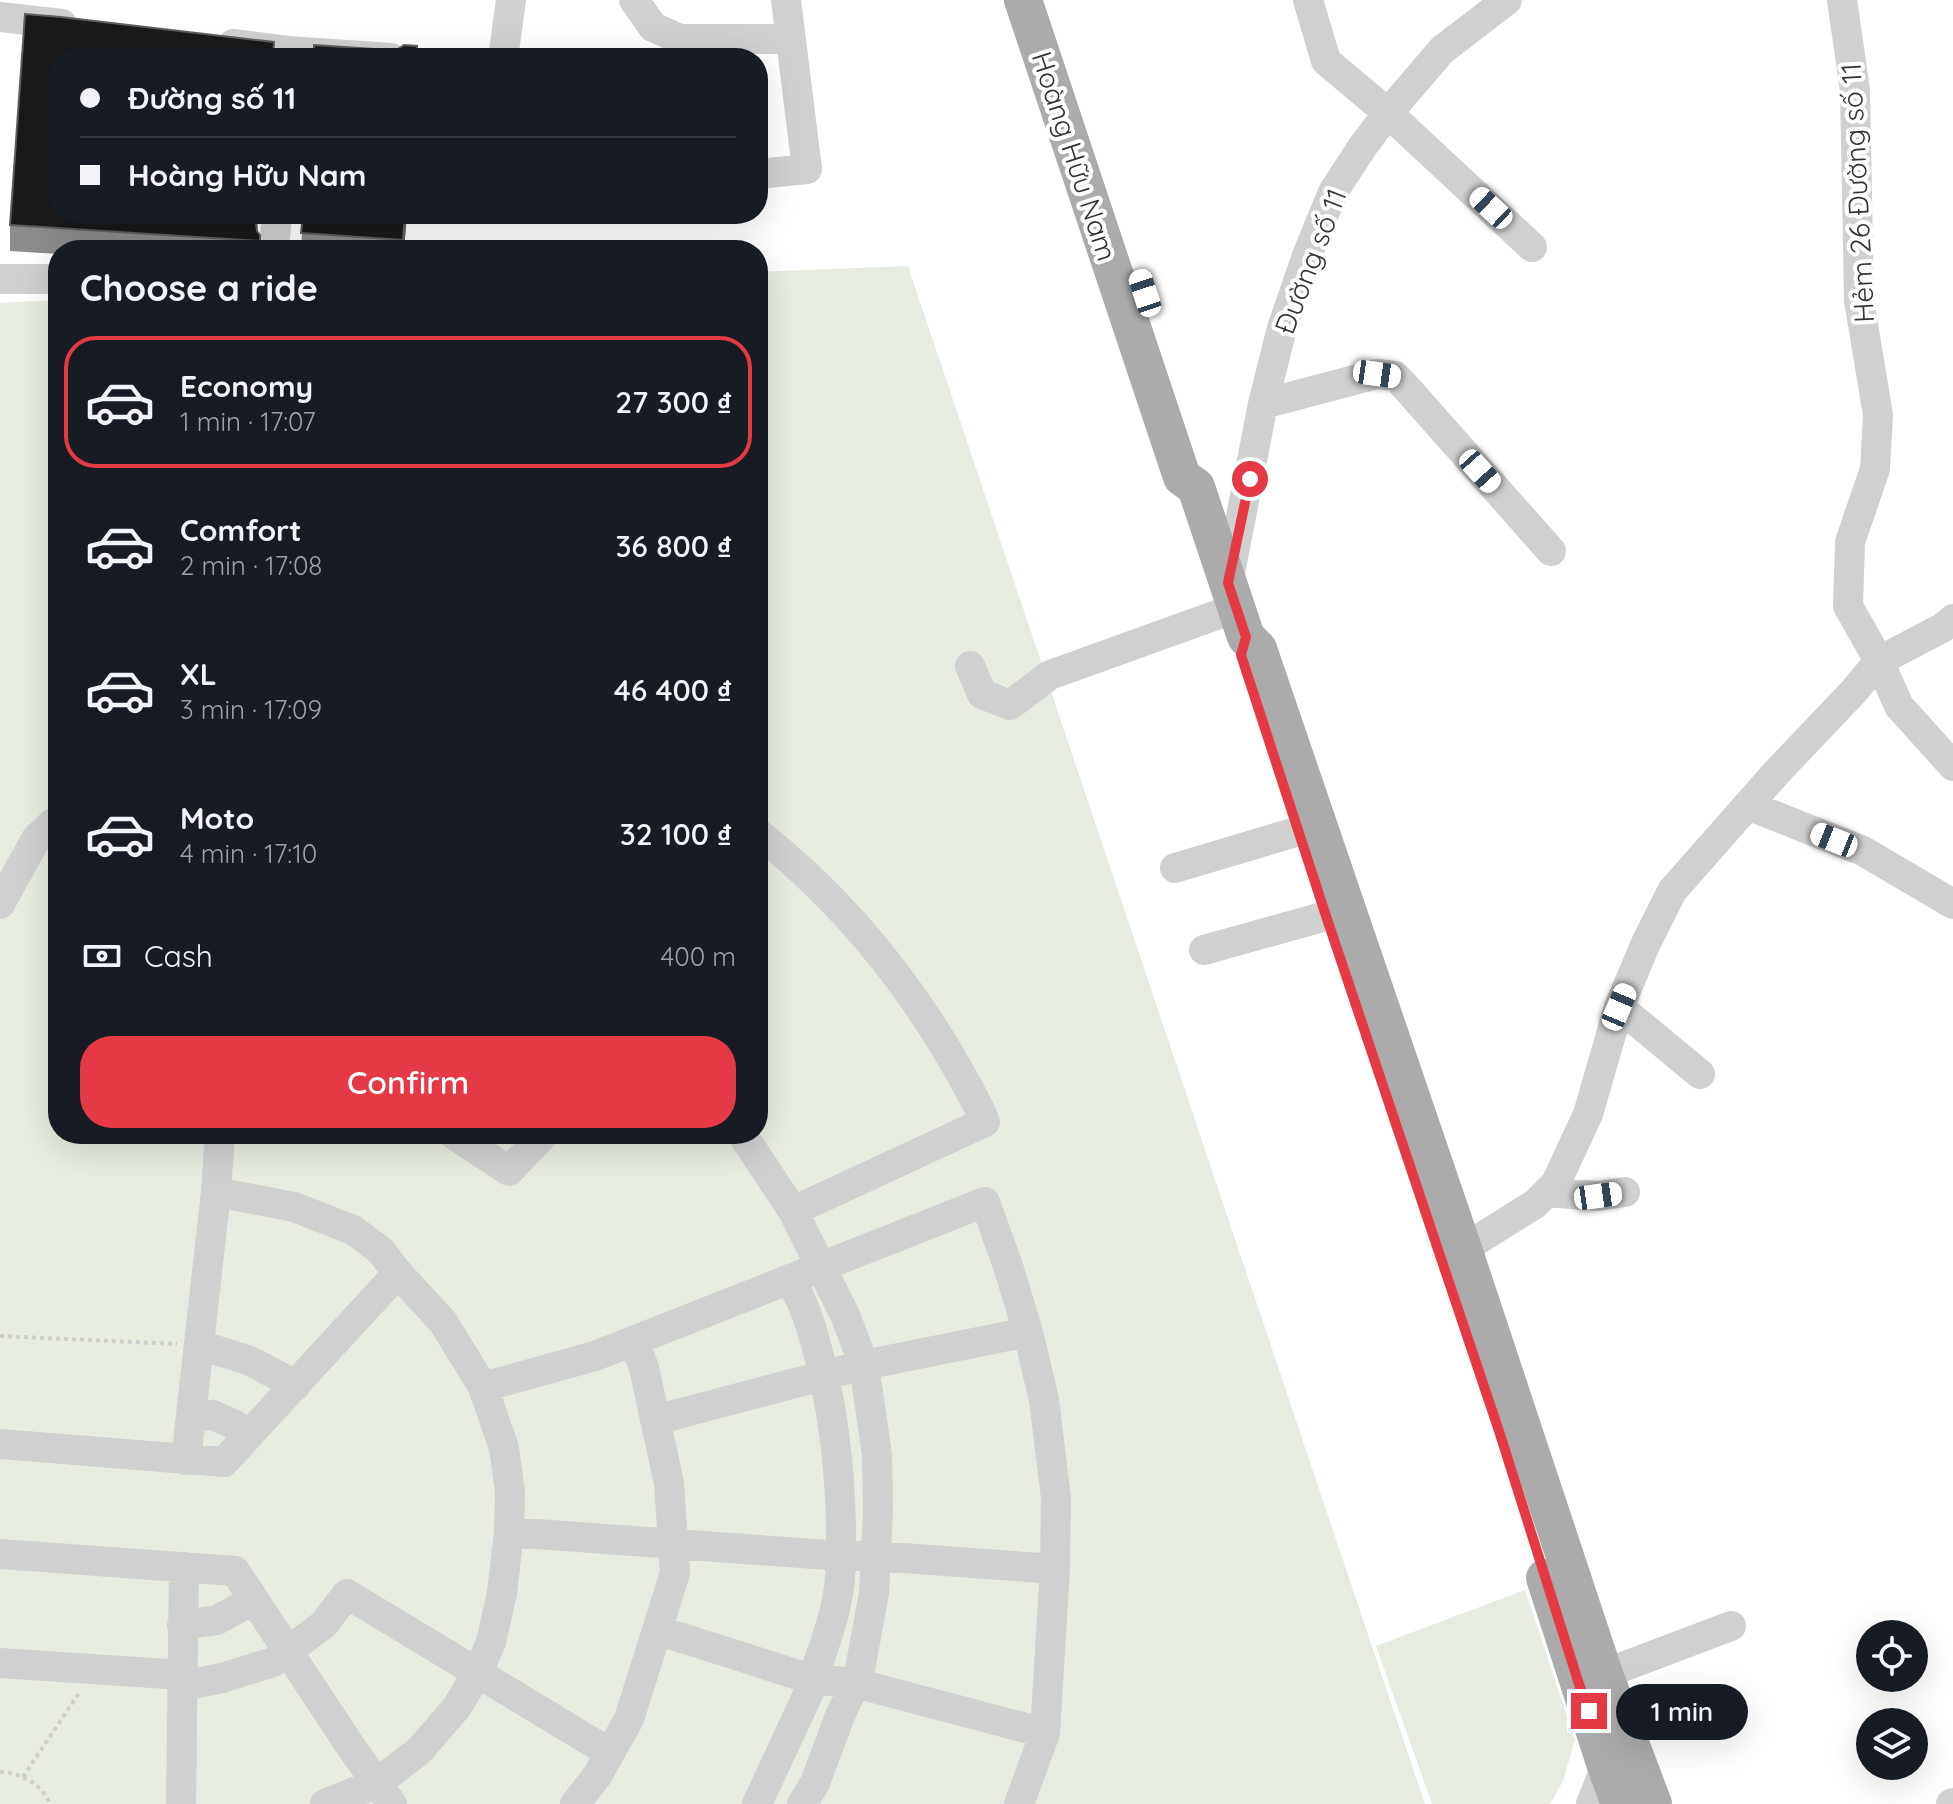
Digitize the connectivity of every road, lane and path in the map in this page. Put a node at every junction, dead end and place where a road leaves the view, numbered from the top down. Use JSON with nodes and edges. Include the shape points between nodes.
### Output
{"nodes":[{"id":1,"x":511,"y":0,"type":"edge"},
{"id":2,"x":634,"y":0,"type":"edge"},
{"id":3,"x":786,"y":0,"type":"edge"},
{"id":4,"x":1023,"y":0,"type":"edge"},
{"id":5,"x":1049,"y":0,"type":"edge"},
{"id":6,"x":1308,"y":0,"type":"edge"},
{"id":7,"x":1507,"y":0,"type":"edge"},
{"id":8,"x":1842,"y":0,"type":"edge"},
{"id":9,"x":0,"y":17,"type":"edge"},
{"id":10,"x":91,"y":28,"type":"edge"},
{"id":11,"x":791,"y":39,"type":"junction"},
{"id":12,"x":213,"y":42,"type":"edge"},
{"id":13,"x":250,"y":48,"type":"edge"},
{"id":14,"x":504,"y":48,"type":"edge"},
{"id":15,"x":1388,"y":113,"type":"junction"},
{"id":16,"x":768,"y":173,"type":"edge"},
{"id":17,"x":1532,"y":247,"type":"dead end"},
{"id":18,"x":0,"y":279,"type":"edge"},
{"id":19,"x":48,"y":279,"type":"edge"},
{"id":20,"x":1263,"y":404,"type":"junction"},
{"id":21,"x":1250,"y":479,"type":"junction"},
{"id":22,"x":1196,"y":487,"type":"junction"},
{"id":23,"x":1551,"y":551,"type":"dead end"},
{"id":24,"x":1237,"y":609,"type":"junction"},
{"id":25,"x":1953,"y":619,"type":"edge"},
{"id":26,"x":1879,"y":661,"type":"junction"},
{"id":27,"x":970,"y":666,"type":"dead end"},
{"id":28,"x":1953,"y":766,"type":"edge"},
{"id":29,"x":1750,"y":806,"type":"junction"},
{"id":30,"x":48,"y":828,"type":"edge"},
{"id":31,"x":1299,"y":831,"type":"junction"},
{"id":32,"x":768,"y":852,"type":"edge"},
{"id":33,"x":1175,"y":868,"type":"dead end"},
{"id":34,"x":0,"y":904,"type":"edge"},
{"id":35,"x":1953,"y":904,"type":"edge"},
{"id":36,"x":1326,"y":916,"type":"junction"},
{"id":37,"x":1204,"y":950,"type":"dead end"},
{"id":38,"x":1619,"y":1007,"type":"junction"},
{"id":39,"x":1700,"y":1074,"type":"dead end"},
{"id":40,"x":219,"y":1144,"type":"edge"},
{"id":41,"x":490,"y":1144,"type":"edge"},
{"id":42,"x":535,"y":1144,"type":"edge"},
{"id":43,"x":749,"y":1144,"type":"edge"},
{"id":44,"x":216,"y":1192,"type":"junction"},
{"id":45,"x":1547,"y":1192,"type":"junction"},
{"id":46,"x":1625,"y":1192,"type":"dead end"},
{"id":47,"x":793,"y":1211,"type":"junction"},
{"id":48,"x":1451,"y":1253,"type":"junction"},
{"id":49,"x":822,"y":1265,"type":"junction"},
{"id":50,"x":398,"y":1273,"type":"junction"},
{"id":51,"x":789,"y":1279,"type":"junction"},
{"id":52,"x":1028,"y":1332,"type":"junction"},
{"id":53,"x":0,"y":1336,"type":"edge"},
{"id":54,"x":634,"y":1341,"type":"junction"},
{"id":55,"x":199,"y":1345,"type":"junction"},
{"id":56,"x":864,"y":1365,"type":"junction"},
{"id":57,"x":824,"y":1375,"type":"junction"},
{"id":58,"x":296,"y":1385,"type":"junction"},
{"id":59,"x":483,"y":1387,"type":"junction"},
{"id":60,"x":191,"y":1416,"type":"junction"},
{"id":61,"x":655,"y":1420,"type":"junction"},
{"id":62,"x":250,"y":1434,"type":"junction"},
{"id":63,"x":0,"y":1444,"type":"edge"},
{"id":64,"x":186,"y":1460,"type":"junction"},
{"id":65,"x":509,"y":1532,"type":"junction"},
{"id":66,"x":673,"y":1544,"type":"junction"},
{"id":67,"x":0,"y":1554,"type":"edge"},
{"id":68,"x":842,"y":1556,"type":"junction"},
{"id":69,"x":875,"y":1556,"type":"junction"},
{"id":70,"x":184,"y":1567,"type":"junction"},
{"id":71,"x":1055,"y":1569,"type":"junction"},
{"id":72,"x":253,"y":1600,"type":"junction"},
{"id":73,"x":182,"y":1625,"type":"junction"},
{"id":74,"x":1731,"y":1626,"type":"dead end"},
{"id":75,"x":657,"y":1630,"type":"junction"},
{"id":76,"x":288,"y":1651,"type":"junction"},
{"id":77,"x":0,"y":1663,"type":"edge"},
{"id":78,"x":95,"y":1669,"type":"junction"},
{"id":79,"x":478,"y":1672,"type":"junction"},
{"id":80,"x":1604,"y":1674,"type":"junction"},
{"id":81,"x":811,"y":1679,"type":"junction"},
{"id":82,"x":182,"y":1680,"type":"junction"},
{"id":83,"x":855,"y":1683,"type":"junction"},
{"id":84,"x":1045,"y":1733,"type":"junction"},
{"id":85,"x":610,"y":1753,"type":"junction"},
{"id":86,"x":1606,"y":1766,"type":"junction"},
{"id":87,"x":0,"y":1772,"type":"edge"},
{"id":88,"x":23,"y":1777,"type":"junction"},
{"id":89,"x":385,"y":1793,"type":"edge"},
{"id":90,"x":580,"y":1803,"type":"edge"},
{"id":91,"x":50,"y":1804,"type":"edge"},
{"id":92,"x":181,"y":1804,"type":"edge"},
{"id":93,"x":325,"y":1804,"type":"edge"},
{"id":94,"x":757,"y":1804,"type":"edge"},
{"id":95,"x":802,"y":1804,"type":"edge"},
{"id":96,"x":1019,"y":1804,"type":"edge"},
{"id":97,"x":1591,"y":1804,"type":"edge"},
{"id":98,"x":1620,"y":1804,"type":"edge"},
{"id":99,"x":1653,"y":1804,"type":"edge"}],
"edges":[{"from":1,"to":14,"type":"street"},
{"from":2,"to":11,"type":"street","via":[[653,27],[680,39]]},
{"from":3,"to":11,"type":"street"},
{"from":4,"to":22,"type":"main road","name":"Hoàng Hữu Nam","via":[[1182,477]]},
{"from":5,"to":22,"type":"main road","name":"Hoàng Hữu Nam","via":[[1203,469]]},
{"from":6,"to":15,"type":"street","via":[[1326,61]]},
{"from":7,"to":15,"type":"street","name":"Đường số 11","via":[[1442,50]]},
{"from":8,"to":26,"type":"street","name":"Hẻm 26 Đường số 11","via":[[1855,90],[1859,300],[1878,415],[1875,469],[1850,542],[1848,606]]},
{"from":9,"to":10,"type":"street"},
{"from":11,"to":16,"type":"street","via":[[807,169]]},
{"from":12,"to":13,"type":"street"},
{"from":15,"to":17,"type":"street"},
{"from":15,"to":20,"type":"street","name":"Đường số 11","via":[[1333,192],[1282,328]]},
{"from":18,"to":19,"type":"street"},
{"from":20,"to":21,"type":"street","name":"Đường số 11"},
{"from":20,"to":23,"type":"street","via":[[1377,374],[1395,376]]},
{"from":21,"to":22,"type":"street","via":[[1225,492]]},
{"from":21,"to":24,"type":"street","name":"Đường số 11"},
{"from":22,"to":24,"type":"main road","name":"Hoàng Hữu Nam"},
{"from":24,"to":27,"type":"street","via":[[1050,675],[1010,705],[982,694]]},
{"from":24,"to":31,"type":"main road","name":"Hoàng Hữu Nam","via":[[1241,655]]},
{"from":24,"to":48,"type":"main road","name":"Hoàng Hữu Nam","via":[[1258,649]]},
{"from":25,"to":26,"type":"street"},
{"from":26,"to":28,"type":"street","name":"Hẻm 26 Đường số 11","via":[[1899,706]]},
{"from":26,"to":29,"type":"street"},
{"from":29,"to":35,"type":"street","via":[[1863,851]]},
{"from":29,"to":38,"type":"street","via":[[1672,891]]},
{"from":30,"to":34,"type":"street","via":[[36,839]]},
{"from":31,"to":33,"type":"street"},
{"from":31,"to":36,"type":"main road","name":"Hoàng Hữu Nam"},
{"from":32,"to":47,"type":"street","via":[[834,903],[894,971],[937,1033],[985,1122]]},
{"from":36,"to":37,"type":"street"},
{"from":36,"to":48,"type":"main road","name":"Hoàng Hữu Nam"},
{"from":38,"to":39,"type":"street"},
{"from":38,"to":45,"type":"street","via":[[1588,1114]]},
{"from":40,"to":44,"type":"street"},
{"from":41,"to":42,"type":"street","via":[[509,1171]]},
{"from":43,"to":47,"type":"street"},
{"from":44,"to":50,"type":"street","via":[[294,1207],[353,1230],[380,1250]]},
{"from":44,"to":55,"type":"street"},
{"from":45,"to":46,"type":"street"},
{"from":45,"to":48,"type":"street"},
{"from":47,"to":49,"type":"street"},
{"from":48,"to":80,"type":"main road","name":"Hoàng Hữu Nam"},
{"from":48,"to":86,"type":"main road","name":"Hoàng Hữu Nam","via":[[1499,1431]]},
{"from":49,"to":51,"type":"street"},
{"from":49,"to":52,"type":"street","via":[[985,1202]]},
{"from":49,"to":56,"type":"street"},
{"from":50,"to":58,"type":"street"},
{"from":50,"to":59,"type":"street","via":[[443,1322]]},
{"from":51,"to":54,"type":"street"},
{"from":51,"to":57,"type":"street","via":[[811,1325]]},
{"from":52,"to":56,"type":"street"},
{"from":52,"to":71,"type":"street","via":[[1044,1400],[1056,1498]]},
{"from":53,"to":55,"type":"path"},
{"from":54,"to":59,"type":"street"},
{"from":54,"to":61,"type":"street"},
{"from":55,"to":58,"type":"street","via":[[248,1360]]},
{"from":55,"to":60,"type":"street"},
{"from":56,"to":57,"type":"street"},
{"from":56,"to":69,"type":"street","via":[[877,1455]]},
{"from":57,"to":61,"type":"street"},
{"from":57,"to":68,"type":"street","via":[[840,1483]]},
{"from":58,"to":62,"type":"street"},
{"from":59,"to":65,"type":"street","via":[[504,1448]]},
{"from":60,"to":62,"type":"street","via":[[213,1415]]},
{"from":60,"to":64,"type":"street"},
{"from":61,"to":66,"type":"street","via":[[669,1483]]},
{"from":62,"to":64,"type":"street","via":[[224,1462]]},
{"from":63,"to":64,"type":"street"},
{"from":65,"to":66,"type":"street"},
{"from":65,"to":79,"type":"street","via":[[502,1593]]},
{"from":66,"to":68,"type":"street"},
{"from":66,"to":75,"type":"street","via":[[675,1573]]},
{"from":67,"to":70,"type":"street"},
{"from":68,"to":69,"type":"street"},
{"from":68,"to":81,"type":"street","via":[[838,1594]]},
{"from":69,"to":71,"type":"street"},
{"from":69,"to":83,"type":"street","via":[[874,1593]]},
{"from":70,"to":72,"type":"street","via":[[235,1571]]},
{"from":70,"to":73,"type":"street"},
{"from":71,"to":84,"type":"street"},
{"from":72,"to":73,"type":"street","via":[[217,1620]]},
{"from":72,"to":76,"type":"street"},
{"from":73,"to":82,"type":"street"},
{"from":74,"to":80,"type":"street"},
{"from":75,"to":81,"type":"street"},
{"from":75,"to":85,"type":"street","via":[[629,1719]]},
{"from":76,"to":79,"type":"street","via":[[323,1625],[347,1594]]},
{"from":76,"to":82,"type":"street","via":[[273,1662],[222,1678]]},
{"from":76,"to":89,"type":"street"},
{"from":77,"to":78,"type":"street"},
{"from":78,"to":82,"type":"street"},
{"from":78,"to":88,"type":"path"},
{"from":79,"to":85,"type":"street"},
{"from":79,"to":89,"type":"street","via":[[457,1707]]},
{"from":80,"to":99,"type":"main road","name":"Hoàng Hữu Nam"},
{"from":81,"to":83,"type":"street"},
{"from":81,"to":94,"type":"street"},
{"from":82,"to":92,"type":"street"},
{"from":83,"to":84,"type":"street"},
{"from":83,"to":95,"type":"street"},
{"from":84,"to":96,"type":"street"},
{"from":85,"to":90,"type":"street"},
{"from":86,"to":97,"type":"street"},
{"from":86,"to":98,"type":"main road","name":"Hoàng Hữu Nam"},
{"from":87,"to":88,"type":"path"},
{"from":88,"to":91,"type":"path","via":[[47,1795]]},
{"from":89,"to":93,"type":"street"}]}
